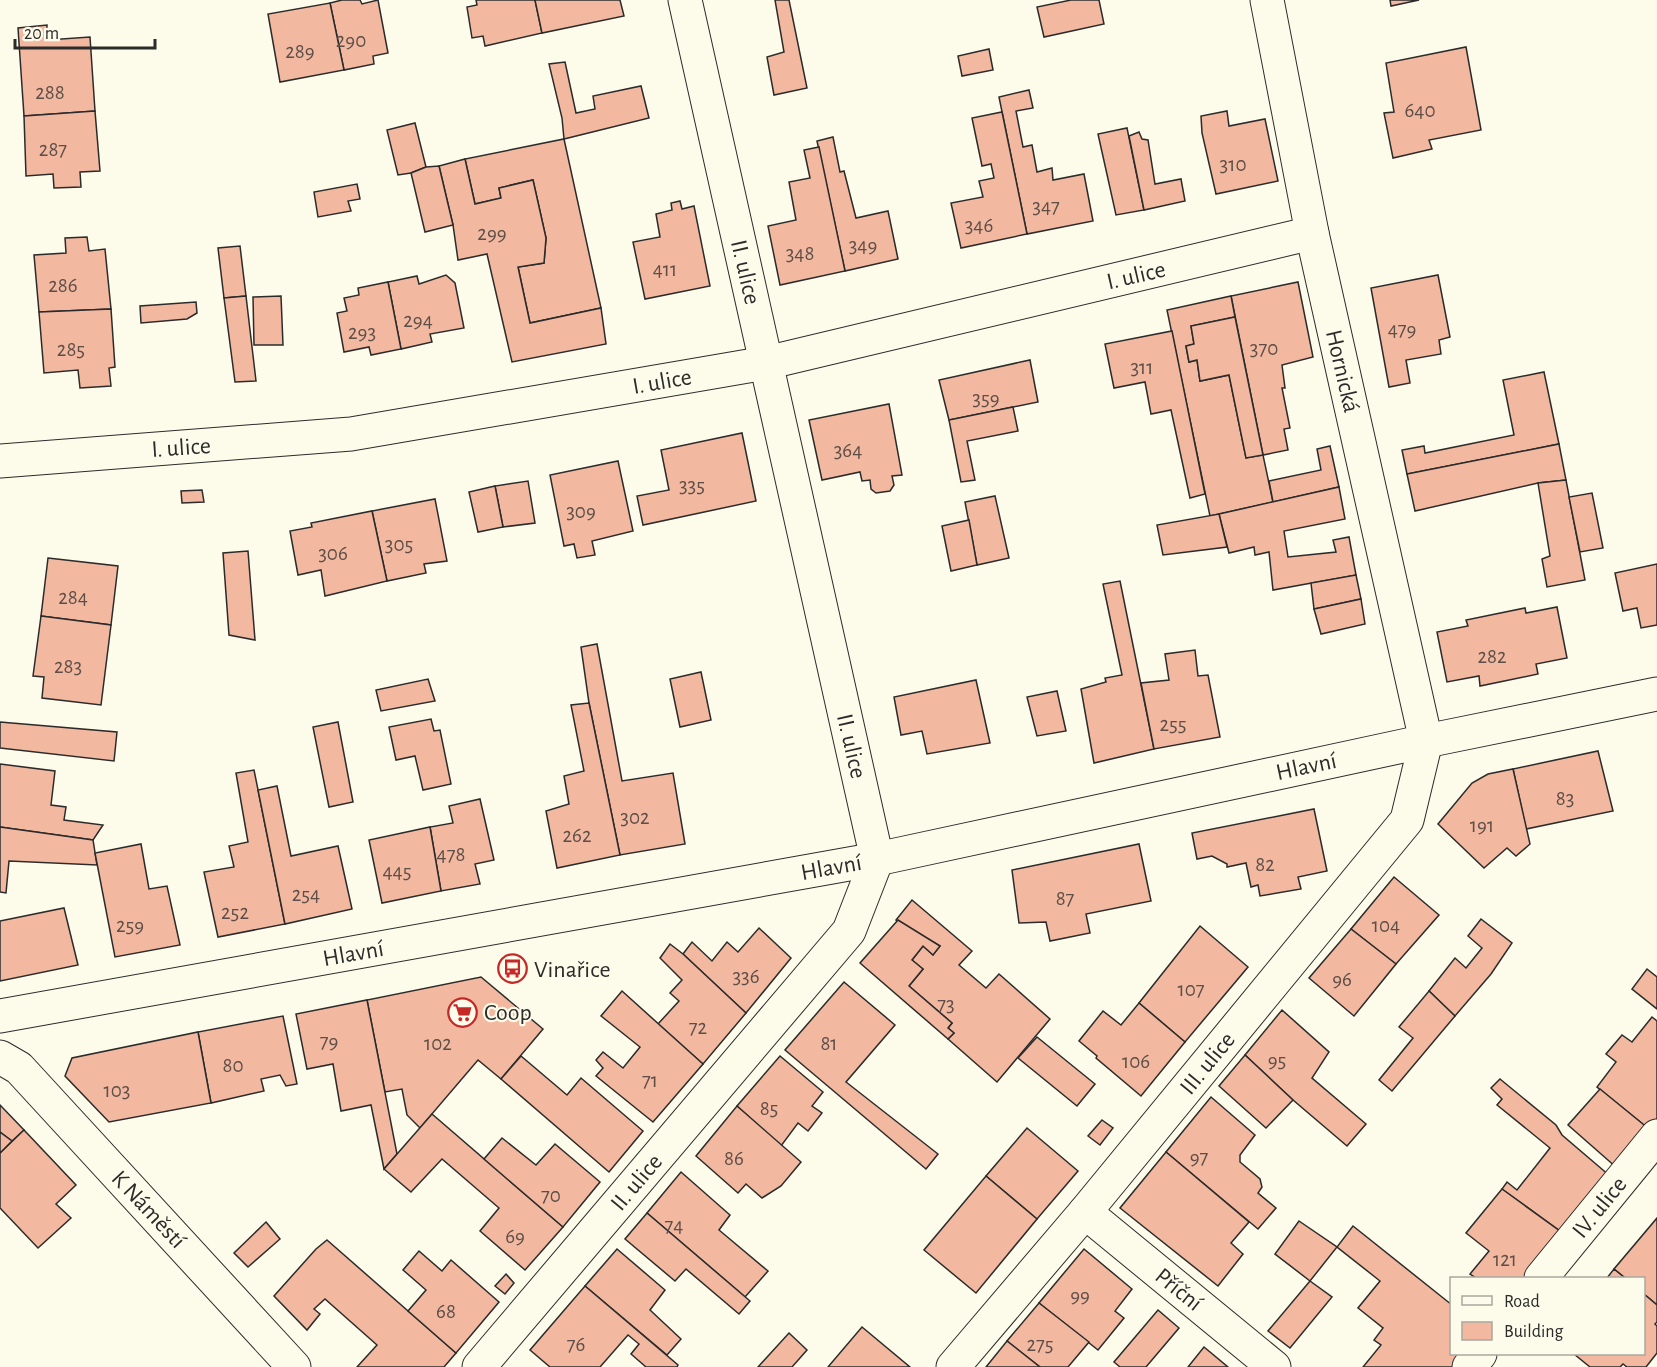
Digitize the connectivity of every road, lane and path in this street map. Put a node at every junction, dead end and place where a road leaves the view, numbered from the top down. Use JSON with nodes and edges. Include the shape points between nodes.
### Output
{"nodes":[{"id":1,"x":685,"y":0,"type":"edge"},
{"id":2,"x":1267,"y":0,"type":"edge"},
{"id":3,"x":1312,"y":233,"type":"junction"},
{"id":4,"x":766,"y":363,"type":"junction"},
{"id":5,"x":0,"y":461,"type":"edge"},
{"id":6,"x":1657,"y":694,"type":"edge"},
{"id":7,"x":1426,"y":741,"type":"junction"},
{"id":8,"x":878,"y":859,"type":"junction"},
{"id":9,"x":0,"y":1016,"type":"edge"},
{"id":10,"x":0,"y":1057,"type":"edge"},
{"id":11,"x":1657,"y":1136,"type":"edge"},
{"id":12,"x":1085,"y":1212,"type":"junction"},
{"id":13,"x":1542,"y":1277,"type":"edge"},
{"id":14,"x":1478,"y":1355,"type":"edge"},
{"id":15,"x":294,"y":1367,"type":"edge"},
{"id":16,"x":479,"y":1367,"type":"edge"},
{"id":17,"x":953,"y":1367,"type":"edge"},
{"id":18,"x":1274,"y":1367,"type":"edge"},
{"id":19,"x":1469,"y":1367,"type":"edge"}],
"edges":[{"from":1,"to":4,"type":"street","name":"II. ulice"},
{"from":2,"to":3,"type":"street","name":"Hornická"},
{"from":3,"to":4,"type":"street","name":"I. ulice"},
{"from":3,"to":7,"type":"street","name":"Hornická"},
{"from":4,"to":5,"type":"street","name":"I. ulice","via":[[351,434]]},
{"from":4,"to":8,"type":"street","name":"II. ulice"},
{"from":6,"to":7,"type":"street","name":"Hlavní"},
{"from":7,"to":8,"type":"street","name":"Hlavní"},
{"from":7,"to":12,"type":"street","name":"III. ulice","via":[[1407,820]]},
{"from":8,"to":9,"type":"street","name":"Hlavní"},
{"from":8,"to":16,"type":"street","name":"II. ulice","via":[[849,932]]},
{"from":10,"to":15,"type":"street","name":"K Náměstí","via":[[19,1068]]},
{"from":11,"to":13,"type":"street","name":"IV. ulice"},
{"from":12,"to":17,"type":"street","name":"III. ulice"},
{"from":12,"to":18,"type":"street","name":"Příční"},
{"from":14,"to":19,"type":"street"}]}
